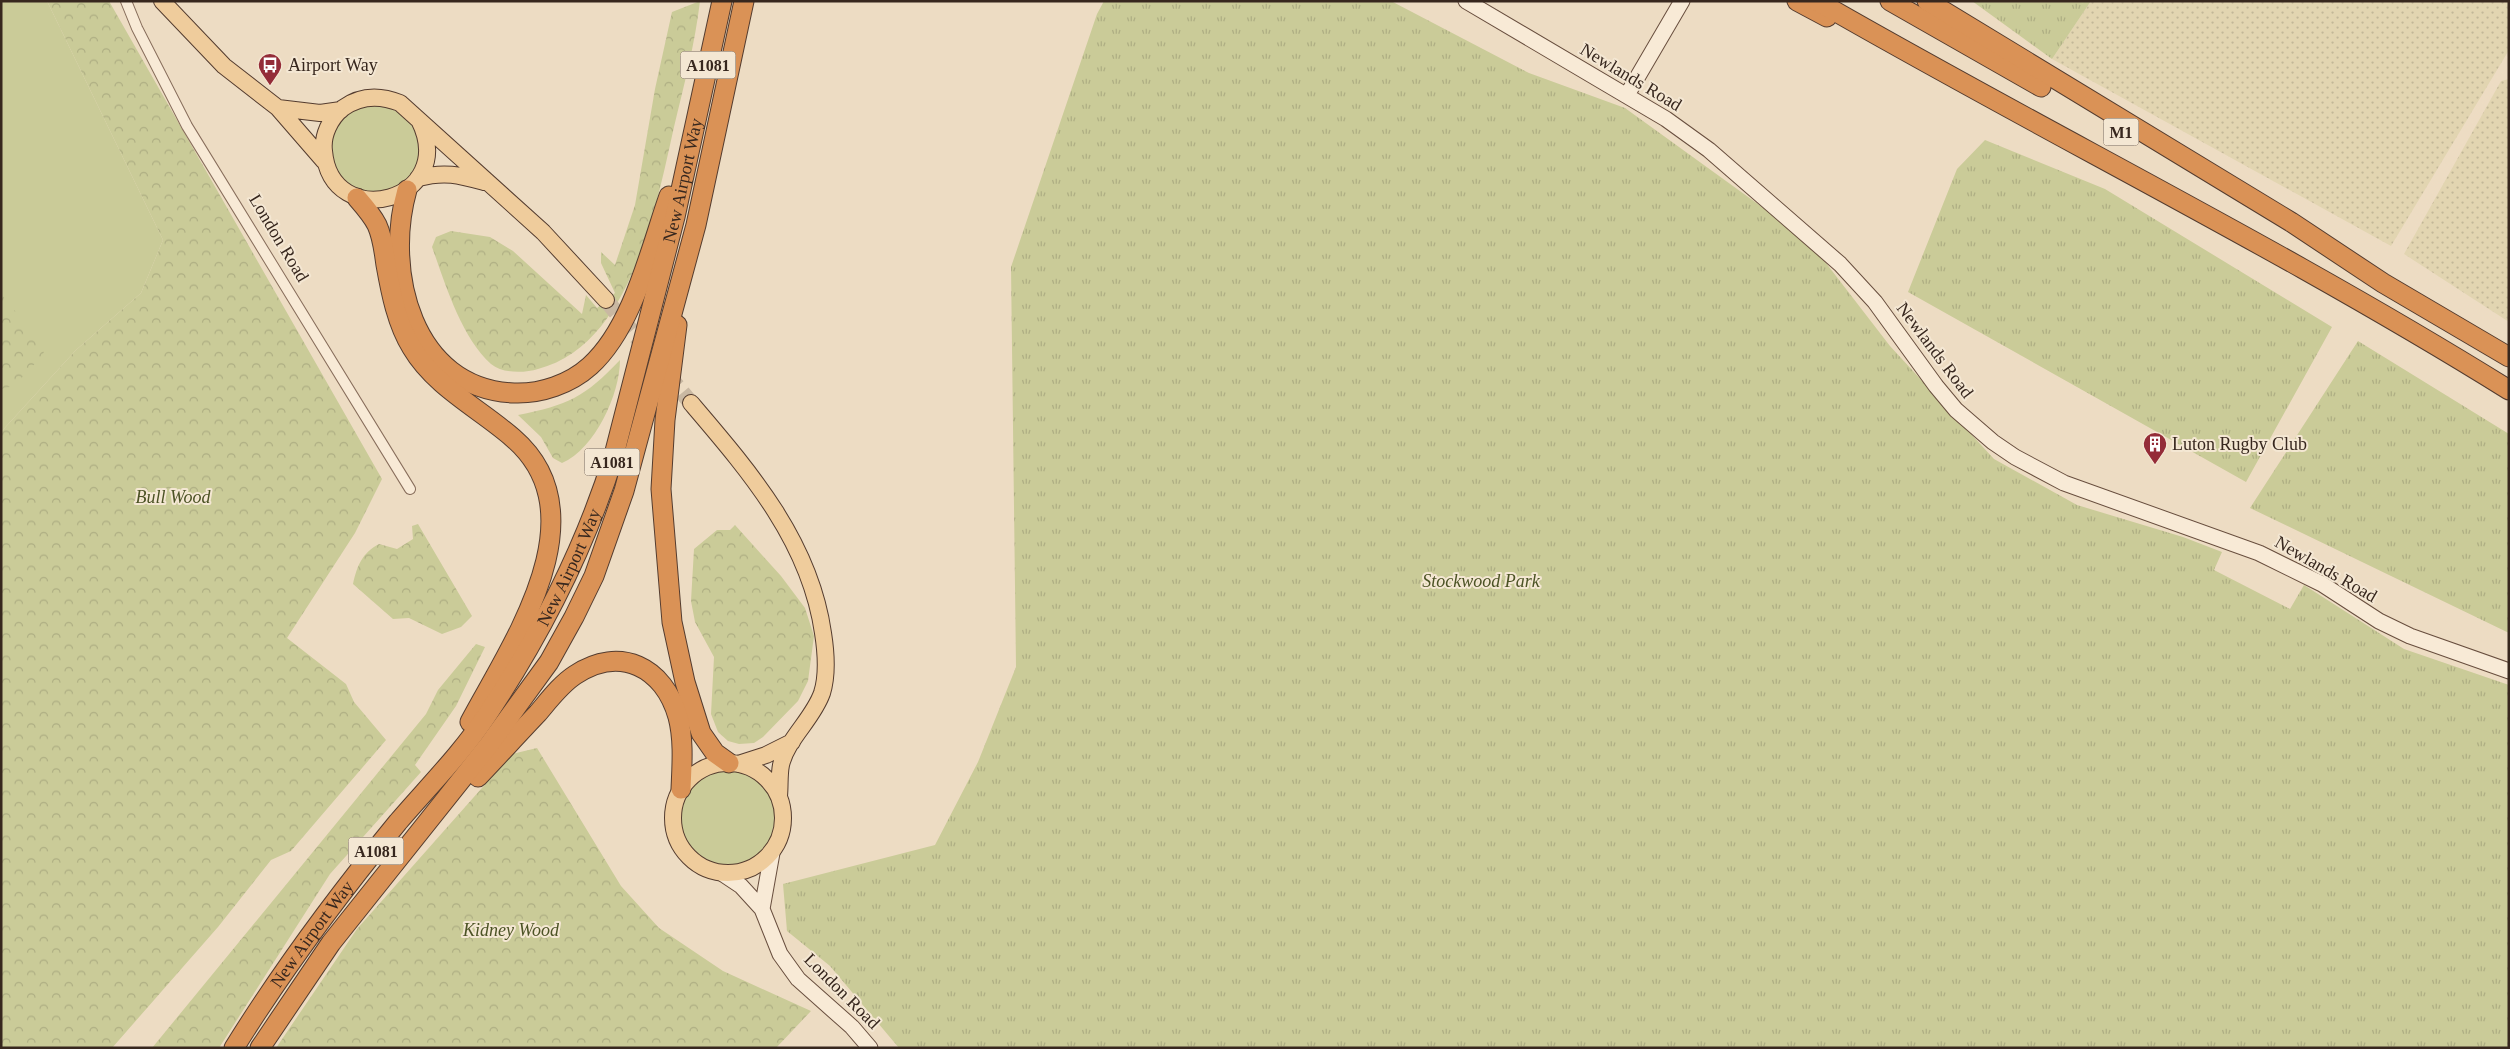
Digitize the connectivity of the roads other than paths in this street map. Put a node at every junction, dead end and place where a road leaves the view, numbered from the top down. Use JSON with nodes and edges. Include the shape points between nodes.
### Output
{"nodes":[{"id":1,"x":126,"y":1,"type":"edge"},
{"id":2,"x":162,"y":1,"type":"edge"},
{"id":3,"x":1466,"y":1,"type":"edge"},
{"id":4,"x":1682,"y":1,"type":"edge"},
{"id":5,"x":1797,"y":1,"type":"edge"},
{"id":6,"x":1817,"y":1,"type":"edge"},
{"id":7,"x":1890,"y":1,"type":"edge"},
{"id":8,"x":1927,"y":1,"type":"edge"},
{"id":9,"x":744,"y":4,"type":"edge"},
{"id":10,"x":721,"y":7,"type":"edge"},
{"id":11,"x":1930,"y":66,"type":"junction"},
{"id":12,"x":1627,"y":96,"type":"junction"},
{"id":13,"x":278,"y":108,"type":"junction"},
{"id":14,"x":341,"y":110,"type":"junction"},
{"id":15,"x":696,"y":117,"type":"junction"},
{"id":16,"x":419,"y":120,"type":"junction"},
{"id":17,"x":324,"y":161,"type":"junction"},
{"id":18,"x":486,"y":182,"type":"junction"},
{"id":19,"x":413,"y":184,"type":"junction"},
{"id":20,"x":357,"y":198,"type":"junction"},
{"id":21,"x":2351,"y":263,"type":"junction"},
{"id":22,"x":682,"y":277,"type":"junction"},
{"id":23,"x":606,"y":300,"type":"tunnel mouth"},
{"id":24,"x":2509,"y":357,"type":"edge"},
{"id":25,"x":2509,"y":390,"type":"edge"},
{"id":26,"x":691,"y":403,"type":"tunnel mouth"},
{"id":27,"x":410,"y":489,"type":"dead end"},
{"id":28,"x":2509,"y":671,"type":"edge"},
{"id":29,"x":792,"y":742,"type":"junction"},
{"id":30,"x":733,"y":763,"type":"junction"},
{"id":31,"x":442,"y":770,"type":"junction"},
{"id":32,"x":681,"y":789,"type":"junction"},
{"id":33,"x":779,"y":796,"type":"junction"},
{"id":34,"x":409,"y":844,"type":"junction"},
{"id":35,"x":772,"y":853,"type":"junction"},
{"id":36,"x":723,"y":874,"type":"junction"},
{"id":37,"x":762,"y":909,"type":"junction"},
{"id":38,"x":234,"y":1048,"type":"edge"},
{"id":39,"x":260,"y":1048,"type":"edge"},
{"id":40,"x":870,"y":1048,"type":"edge"}],
"edges":[{"from":1,"to":27,"type":"street","name":"London Road","via":[[187,126]]},
{"from":2,"to":13,"type":"main road","via":[[218,60]]},
{"from":3,"to":12,"type":"main road","name":"Newlands Road"},
{"from":4,"to":12,"type":"main road"},
{"from":5,"to":11,"type":"highway"},
{"from":6,"to":11,"type":"highway","number":"M1"},
{"from":7,"to":21,"type":"highway","number":"M1"},
{"from":8,"to":21,"type":"highway","via":[[2291,222]]},
{"from":9,"to":22,"type":"highway","name":"New Airport Way","number":"A1081","via":[[714,148]]},
{"from":10,"to":15,"type":"highway","name":"New Airport Way","number":"A1081"},
{"from":11,"to":25,"type":"highway","number":"M1","via":[[2284,256]]},
{"from":12,"to":28,"type":"main road","name":"Newlands Road","via":[[1709,150],[1840,264],[1875,302],[1956,410],[2015,457],[2064,483],[2259,552],[2322,584],[2378,621],[2410,636]]},
{"from":13,"to":14,"type":"main road","via":[[314,112]]},
{"from":13,"to":17,"type":"main road"},
{"from":14,"to":16,"type":"main road","via":[[363,98],[382,97],[400,103]]},
{"from":14,"to":17,"type":"main road","via":[[326,133]]},
{"from":15,"to":19,"type":"highway","number":"A1081","via":[[628,314],[613,341],[590,366],[568,382],[548,389],[524,393],[481,387],[458,377],[438,361],[426,344],[405,297],[400,264],[399,224]]},
{"from":15,"to":31,"type":"highway","name":"New Airport Way","number":"A1081","via":[[675,217],[604,486],[566,580],[544,624],[486,716]]},
{"from":16,"to":18,"type":"main road"},
{"from":16,"to":19,"type":"main road","via":[[427,155]]},
{"from":17,"to":20,"type":"main road","via":[[336,183]]},
{"from":18,"to":19,"type":"main road","via":[[453,173],[434,174]]},
{"from":18,"to":23,"type":"main road","via":[[543,232]]},
{"from":19,"to":20,"type":"main road","via":[[392,198],[374,201]]},
{"from":20,"to":31,"type":"highway","number":"A1081","via":[[377,224],[391,292],[411,348],[426,368],[446,386],[528,452],[548,490],[552,512],[552,532],[544,571],[524,620]]},
{"from":21,"to":24,"type":"highway","number":"M1"},
{"from":22,"to":30,"type":"highway","number":"A1081","via":[[661,489],[672,622],[684,682],[701,733],[715,753]]},
{"from":22,"to":34,"type":"highway","name":"New Airport Way","number":"A1081","via":[[624,491],[594,576],[549,662]]},
{"from":26,"to":29,"type":"main road","via":[[770,500],[798,552],[814,592],[826,654],[825,674],[822,693]]},
{"from":29,"to":30,"type":"main road","via":[[766,755]]},
{"from":29,"to":33,"type":"main road","via":[[781,764]]},
{"from":30,"to":32,"type":"main road","via":[[701,769]]},
{"from":30,"to":33,"type":"main road","via":[[755,770],[769,781]]},
{"from":31,"to":38,"type":"highway","name":"New Airport Way","number":"A1081","via":[[312,934]]},
{"from":32,"to":34,"type":"highway","number":"A1081","via":[[682,737],[667,690],[649,671],[633,663],[601,662],[574,675],[562,686],[495,759]]},
{"from":32,"to":36,"type":"main road","via":[[674,804],[675,836],[693,862]]},
{"from":33,"to":35,"type":"main road","via":[[783,825]]},
{"from":34,"to":39,"type":"highway","name":"New Airport Way","number":"A1081","via":[[331,943]]},
{"from":35,"to":36,"type":"main road","via":[[758,865],[741,872]]},
{"from":35,"to":37,"type":"main road"},
{"from":36,"to":37,"type":"main road","name":"London Road","via":[[741,886]]},
{"from":37,"to":40,"type":"main road","name":"London Road","via":[[780,954],[798,979],[852,1027]]}]}
